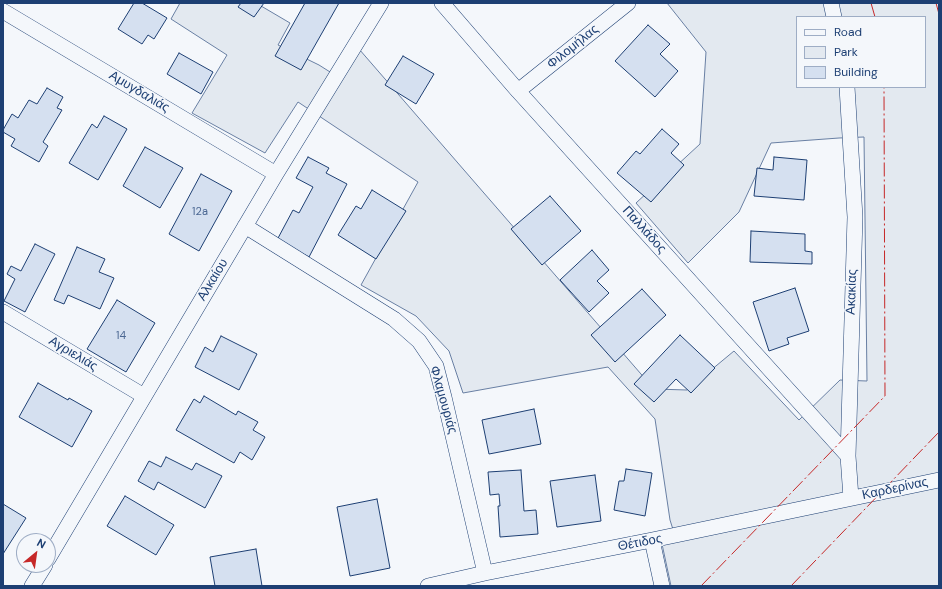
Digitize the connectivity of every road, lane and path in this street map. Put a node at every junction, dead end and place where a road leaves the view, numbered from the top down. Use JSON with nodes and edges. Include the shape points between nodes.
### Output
{"nodes":[{"id":1,"x":381,"y":3,"type":"edge"},
{"id":2,"x":442,"y":3,"type":"edge"},
{"id":3,"x":628,"y":3,"type":"edge"},
{"id":4,"x":831,"y":3,"type":"edge"},
{"id":5,"x":3,"y":11,"type":"edge"},
{"id":6,"x":834,"y":16,"type":"edge"},
{"id":7,"x":846,"y":88,"type":"edge"},
{"id":8,"x":518,"y":91,"type":"junction"},
{"id":9,"x":276,"y":174,"type":"junction"},
{"id":10,"x":245,"y":226,"type":"junction"},
{"id":11,"x":3,"y":312,"type":"edge"},
{"id":12,"x":144,"y":396,"type":"junction"},
{"id":13,"x":848,"y":456,"type":"junction"},
{"id":14,"x":939,"y":480,"type":"edge"},
{"id":15,"x":851,"y":498,"type":"junction"},
{"id":16,"x":652,"y":540,"type":"junction"},
{"id":17,"x":56,"y":545,"type":"edge"},
{"id":18,"x":40,"y":573,"type":"edge"},
{"id":19,"x":485,"y":573,"type":"junction"},
{"id":20,"x":32,"y":586,"type":"edge"},
{"id":21,"x":428,"y":586,"type":"edge"},
{"id":22,"x":662,"y":586,"type":"edge"}],
"edges":[{"from":1,"to":9,"type":"street","name":"Αλκαίου"},
{"from":2,"to":8,"type":"street","name":"Παλλάδος"},
{"from":3,"to":8,"type":"street","name":"Φιλομήλας"},
{"from":4,"to":6,"type":"street"},
{"from":5,"to":9,"type":"street","name":"Αμυγδαλιάς"},
{"from":7,"to":13,"type":"street","name":"Ακακίας","via":[[854,217]]},
{"from":8,"to":13,"type":"street","name":"Παλλάδος"},
{"from":9,"to":10,"type":"street","name":"Αλκαίου"},
{"from":10,"to":12,"type":"street","name":"Αλκαίου"},
{"from":10,"to":19,"type":"street","name":"Φλαμουριάς","via":[[394,319],[419,341],[436,366]]},
{"from":11,"to":12,"type":"street","name":"Αγριελιάς"},
{"from":12,"to":17,"type":"street","name":"Αλκαίου"},
{"from":13,"to":15,"type":"street","name":"Ακακίας"},
{"from":14,"to":15,"type":"street","name":"Καρδερίνας"},
{"from":15,"to":16,"type":"street","name":"Θέτιδος"},
{"from":16,"to":19,"type":"street","name":"Θέτιδος"},
{"from":16,"to":22,"type":"street"},
{"from":18,"to":20,"type":"street"},
{"from":19,"to":21,"type":"street","name":"Θέτιδος"}]}
